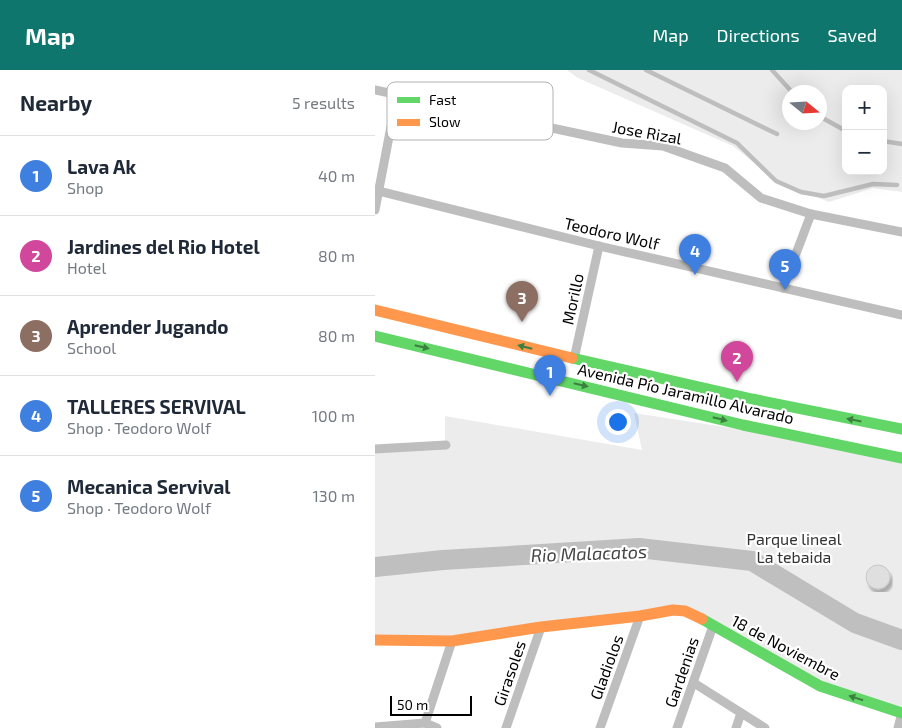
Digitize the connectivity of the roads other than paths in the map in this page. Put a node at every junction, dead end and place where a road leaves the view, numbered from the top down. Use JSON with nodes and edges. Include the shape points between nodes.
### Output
{"nodes":[{"id":1,"x":589,"y":70,"type":"edge"},
{"id":2,"x":646,"y":70,"type":"edge"},
{"id":3,"x":772,"y":70,"type":"edge"},
{"id":4,"x":786,"y":85,"type":"edge"},
{"id":5,"x":827,"y":120,"type":"edge"},
{"id":6,"x":553,"y":128,"type":"edge"},
{"id":7,"x":844,"y":130,"type":"edge"},
{"id":8,"x":777,"y":134,"type":"dead end"},
{"id":9,"x":388,"y":140,"type":"edge"},
{"id":10,"x":887,"y":142,"type":"edge"},
{"id":11,"x":902,"y":144,"type":"edge"},
{"id":12,"x":897,"y":185,"type":"dead end"},
{"id":13,"x":377,"y":191,"type":"edge"},
{"id":14,"x":375,"y":210,"type":"edge"},
{"id":15,"x":811,"y":214,"type":"junction"},
{"id":16,"x":902,"y":232,"type":"edge"},
{"id":17,"x":599,"y":246,"type":"junction"},
{"id":18,"x":783,"y":288,"type":"junction"},
{"id":19,"x":375,"y":310,"type":"edge"},
{"id":20,"x":902,"y":315,"type":"edge"},
{"id":21,"x":375,"y":336,"type":"edge"},
{"id":22,"x":574,"y":359,"type":"junction"},
{"id":23,"x":902,"y":429,"type":"edge"},
{"id":24,"x":445,"y":445,"type":"dead end"},
{"id":25,"x":375,"y":450,"type":"edge"},
{"id":26,"x":902,"y":458,"type":"edge"},
{"id":27,"x":640,"y":616,"type":"junction"},
{"id":28,"x":713,"y":626,"type":"junction"},
{"id":29,"x":541,"y":627,"type":"junction"},
{"id":30,"x":375,"y":640,"type":"edge"},
{"id":31,"x":452,"y":641,"type":"junction"},
{"id":32,"x":694,"y":683,"type":"junction"},
{"id":33,"x":741,"y":713,"type":"junction"},
{"id":34,"x":902,"y":713,"type":"edge"},
{"id":35,"x":425,"y":723,"type":"junction"},
{"id":36,"x":375,"y":727,"type":"edge"},
{"id":37,"x":437,"y":728,"type":"edge"},
{"id":38,"x":506,"y":728,"type":"edge"},
{"id":39,"x":600,"y":728,"type":"edge"},
{"id":40,"x":677,"y":728,"type":"edge"},
{"id":41,"x":737,"y":728,"type":"edge"},
{"id":42,"x":765,"y":728,"type":"edge"},
{"id":43,"x":898,"y":728,"type":"edge"}],
"edges":[{"from":1,"to":12,"type":"lane","via":[[737,142],[776,181],[801,192],[824,196],[873,184]]},
{"from":2,"to":8,"type":"lane"},
{"from":3,"to":4,"type":"lane"},
{"from":5,"to":7,"type":"lane"},
{"from":6,"to":15,"type":"street","name":"Jose Rizal","via":[[622,143],[663,146],[725,168],[761,198]]},
{"from":9,"to":13,"type":"street"},
{"from":10,"to":11,"type":"lane"},
{"from":13,"to":14,"type":"street"},
{"from":13,"to":17,"type":"street","name":"Teodoro Wolf"},
{"from":15,"to":16,"type":"street","name":"Jose Rizal"},
{"from":15,"to":18,"type":"street"},
{"from":17,"to":18,"type":"street","name":"Teodoro Wolf"},
{"from":17,"to":22,"type":"street","name":"Morillo"},
{"from":18,"to":20,"type":"street","name":"Teodoro Wolf"},
{"from":22,"to":19,"type":"main road","name":"Avenida Pío Jaramillo Alvarado","one_way":true},
{"from":21,"to":26,"type":"main road","name":"Avenida Pío Jaramillo Alvarado","one_way":true,"via":[[743,424]]},
{"from":23,"to":22,"type":"main road","name":"Avenida Pío Jaramillo Alvarado","one_way":true,"via":[[752,400]]},
{"from":24,"to":25,"type":"street"},
{"from":27,"to":28,"type":"main road","name":"18 de Noviembre","via":[[685,611]]},
{"from":27,"to":29,"type":"main road","name":"18 de Noviembre"},
{"from":27,"to":39,"type":"street","name":"Gladiolos"},
{"from":28,"to":32,"type":"street","name":"Gardenias"},
{"from":34,"to":28,"type":"main road","name":"18 de Noviembre","one_way":true,"via":[[820,686]]},
{"from":29,"to":31,"type":"main road","name":"18 de Noviembre"},
{"from":29,"to":38,"type":"street","name":"Girasoles"},
{"from":30,"to":31,"type":"main road","name":"18 de Noviembre"},
{"from":31,"to":35,"type":"street"},
{"from":32,"to":33,"type":"street"},
{"from":32,"to":40,"type":"street","name":"Gardenias"},
{"from":33,"to":41,"type":"street"},
{"from":33,"to":42,"type":"street"},
{"from":34,"to":43,"type":"street"},
{"from":35,"to":36,"type":"street"},
{"from":35,"to":37,"type":"street"}]}
